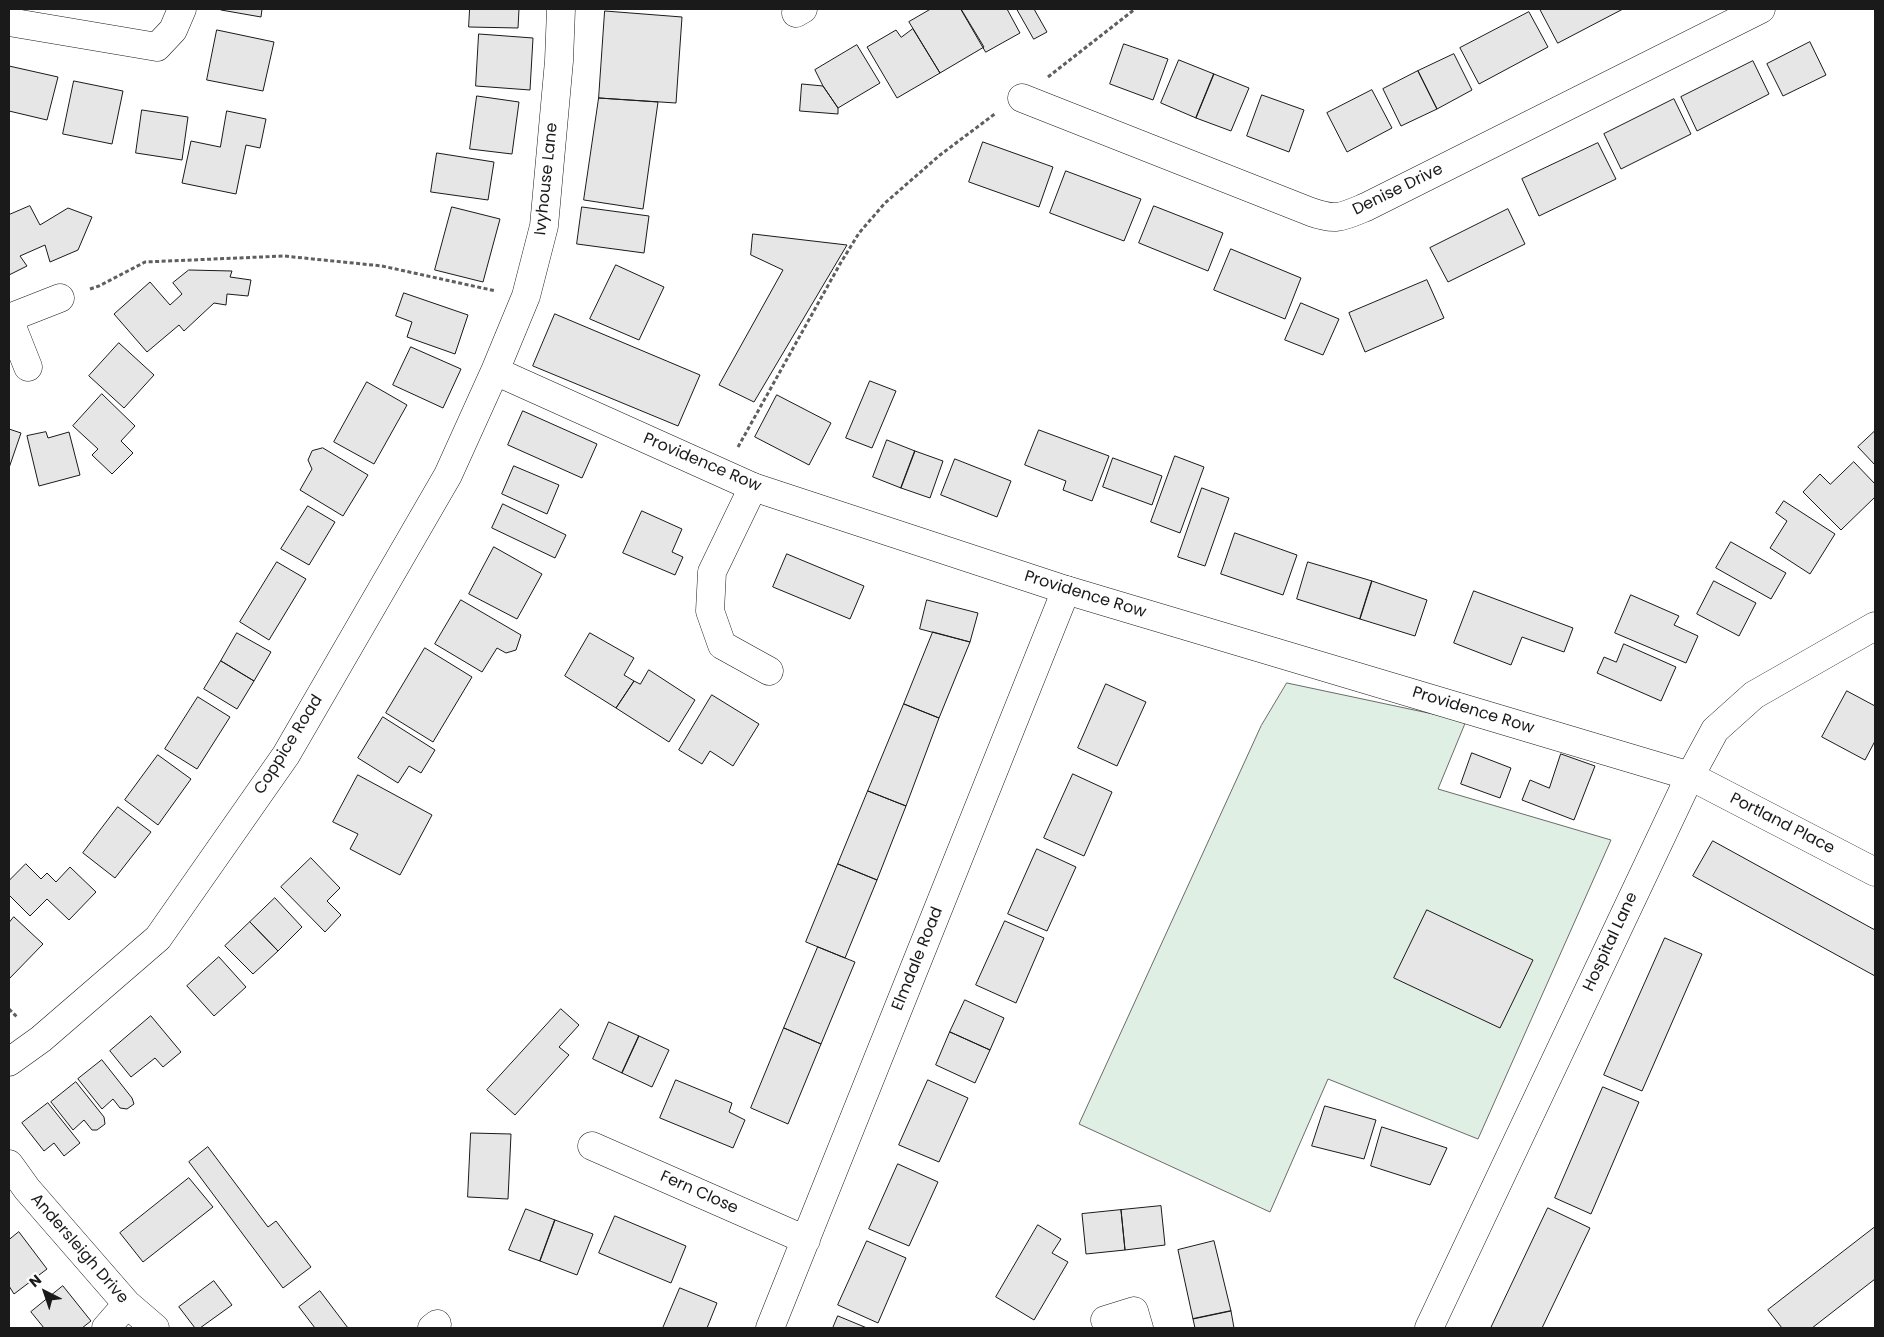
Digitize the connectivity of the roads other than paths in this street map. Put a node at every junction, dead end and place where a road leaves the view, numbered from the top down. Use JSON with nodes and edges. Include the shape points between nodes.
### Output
{"nodes":[{"id":1,"x":182,"y":9,"type":"edge"},
{"id":2,"x":561,"y":9,"type":"edge"},
{"id":3,"x":1761,"y":9,"type":"edge"},
{"id":4,"x":9,"y":22,"type":"edge"},
{"id":5,"x":1022,"y":98,"type":"road end"},
{"id":6,"x":60,"y":298,"type":"road end"},
{"id":7,"x":9,"y":318,"type":"edge"},
{"id":8,"x":28,"y":367,"type":"dead end"},
{"id":9,"x":495,"y":371,"type":"junction"},
{"id":10,"x":753,"y":487,"type":"junction"},
{"id":11,"x":1066,"y":590,"type":"junction"},
{"id":12,"x":1875,"y":626,"type":"edge"},
{"id":13,"x":769,"y":671,"type":"dead end"},
{"id":14,"x":1690,"y":776,"type":"junction"},
{"id":15,"x":1875,"y":872,"type":"edge"},
{"id":16,"x":9,"y":1062,"type":"edge"},
{"id":17,"x":592,"y":1146,"type":"dead end"},
{"id":18,"x":9,"y":1164,"type":"edge"},
{"id":19,"x":806,"y":1240,"type":"junction"},
{"id":20,"x":128,"y":1304,"type":"junction"},
{"id":21,"x":1105,"y":1320,"type":"dead end"},
{"id":22,"x":106,"y":1328,"type":"edge"},
{"id":23,"x":155,"y":1328,"type":"edge"},
{"id":24,"x":770,"y":1328,"type":"edge"},
{"id":25,"x":1139,"y":1328,"type":"edge"},
{"id":26,"x":1429,"y":1328,"type":"edge"}],
"edges":[{"from":1,"to":4,"type":"street","via":[[173,30],[157,47]]},
{"from":2,"to":9,"type":"street","name":"Ivyhouse Lane","via":[[544,226],[526,296]]},
{"from":3,"to":5,"type":"street","name":"Denise Drive","via":[[1340,218],[1311,212]]},
{"from":6,"to":7,"type":"street"},
{"from":7,"to":8,"type":"street"},
{"from":9,"to":10,"type":"street","name":"Providence Row"},
{"from":9,"to":16,"type":"street","name":"Coppice Road","via":[[448,475],[286,755],[158,938],[41,1039]]},
{"from":10,"to":11,"type":"street","name":"Providence Row"},
{"from":10,"to":13,"type":"street","via":[[712,572],[710,611],[722,645]]},
{"from":11,"to":14,"type":"street","name":"Providence Row"},
{"from":11,"to":19,"type":"street","name":"Elmdale Road"},
{"from":12,"to":14,"type":"street","name":"Hospital Lane","via":[[1754,695],[1715,730]]},
{"from":14,"to":15,"type":"street","name":"Portland Place"},
{"from":14,"to":26,"type":"street","name":"Hospital Lane"},
{"from":17,"to":19,"type":"street","name":"Fern Close"},
{"from":18,"to":20,"type":"street","name":"Andersleigh Drive"},
{"from":19,"to":24,"type":"street","name":"Elmdale Road"},
{"from":20,"to":22,"type":"street"},
{"from":20,"to":23,"type":"street","name":"Andersleigh Drive"},
{"from":21,"to":25,"type":"street","via":[[1134,1311]]}]}
